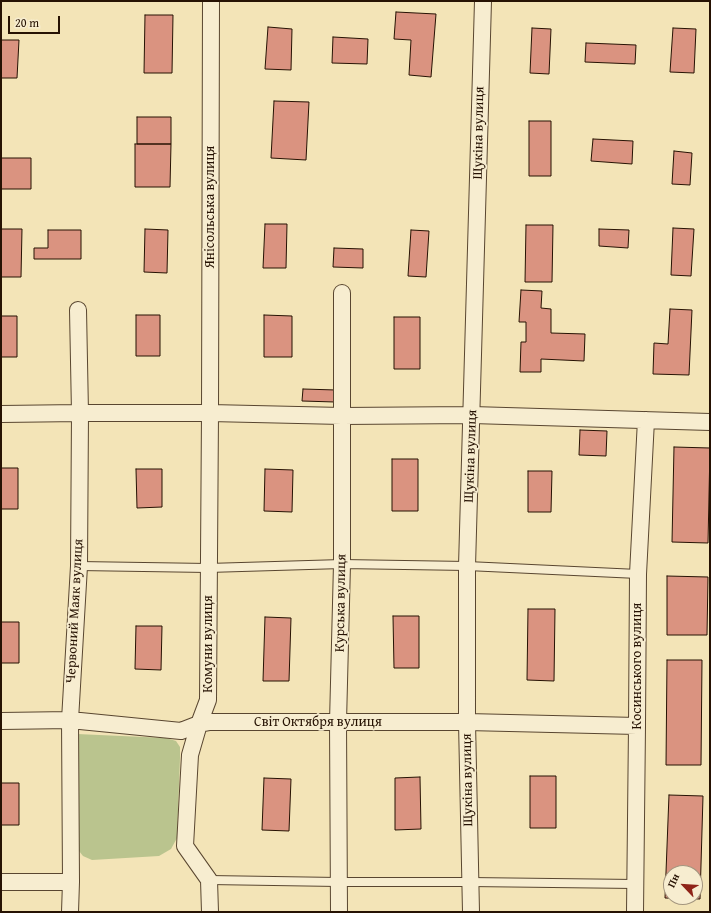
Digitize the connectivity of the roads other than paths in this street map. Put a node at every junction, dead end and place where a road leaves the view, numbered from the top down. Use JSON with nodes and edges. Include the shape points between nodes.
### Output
{"nodes":[{"id":1,"x":211,"y":1,"type":"edge"},
{"id":2,"x":483,"y":1,"type":"edge"},
{"id":3,"x":342,"y":293,"type":"dead end"},
{"id":4,"x":78,"y":310,"type":"dead end"},
{"id":5,"x":80,"y":412,"type":"junction"},
{"id":6,"x":210,"y":413,"type":"junction"},
{"id":7,"x":1,"y":414,"type":"edge"},
{"id":8,"x":472,"y":415,"type":"junction"},
{"id":9,"x":342,"y":416,"type":"junction"},
{"id":10,"x":646,"y":420,"type":"junction"},
{"id":11,"x":710,"y":422,"type":"edge"},
{"id":12,"x":342,"y":564,"type":"junction"},
{"id":13,"x":79,"y":566,"type":"junction"},
{"id":14,"x":467,"y":566,"type":"junction"},
{"id":15,"x":208,"y":568,"type":"junction"},
{"id":16,"x":638,"y":574,"type":"junction"},
{"id":17,"x":70,"y":720,"type":"junction"},
{"id":18,"x":1,"y":721,"type":"edge"},
{"id":19,"x":338,"y":722,"type":"junction"},
{"id":20,"x":468,"y":722,"type":"junction"},
{"id":21,"x":199,"y":724,"type":"junction"},
{"id":22,"x":637,"y":726,"type":"junction"},
{"id":23,"x":209,"y":880,"type":"junction"},
{"id":24,"x":1,"y":882,"type":"edge"},
{"id":25,"x":71,"y":882,"type":"junction"},
{"id":26,"x":338,"y":882,"type":"junction"},
{"id":27,"x":470,"y":882,"type":"junction"},
{"id":28,"x":635,"y":884,"type":"junction"},
{"id":29,"x":70,"y":912,"type":"edge"},
{"id":30,"x":210,"y":912,"type":"edge"},
{"id":31,"x":339,"y":912,"type":"edge"},
{"id":32,"x":471,"y":912,"type":"edge"},
{"id":33,"x":635,"y":912,"type":"edge"}],
"edges":[{"from":1,"to":6,"type":"street","name":"Янісольська вулиця"},
{"from":2,"to":8,"type":"street","name":"Щукіна вулиця"},
{"from":3,"to":9,"type":"street","name":"Курська вулиця"},
{"from":4,"to":5,"type":"street","name":"Червоний Маяк вулиця"},
{"from":5,"to":6,"type":"street"},
{"from":5,"to":7,"type":"street"},
{"from":5,"to":13,"type":"street","name":"Червоний Маяк вулиця"},
{"from":6,"to":9,"type":"street"},
{"from":6,"to":15,"type":"street","name":"Комуни вулиця"},
{"from":8,"to":9,"type":"street"},
{"from":8,"to":10,"type":"street"},
{"from":8,"to":14,"type":"street","name":"Щукіна вулиця"},
{"from":9,"to":12,"type":"street","name":"Курська вулиця"},
{"from":10,"to":11,"type":"street"},
{"from":10,"to":16,"type":"street","name":"Косинського вулиця"},
{"from":12,"to":14,"type":"lane"},
{"from":12,"to":15,"type":"lane"},
{"from":12,"to":19,"type":"street","name":"Курська вулиця"},
{"from":13,"to":15,"type":"lane"},
{"from":13,"to":17,"type":"street","name":"Червоний Маяк вулиця"},
{"from":14,"to":16,"type":"lane"},
{"from":14,"to":20,"type":"street","name":"Щукіна вулиця"},
{"from":15,"to":21,"type":"street","name":"Комуни вулиця","via":[[208,700]]},
{"from":16,"to":22,"type":"street","name":"Косинського вулиця"},
{"from":17,"to":18,"type":"street","name":"Світ Октября вулиця"},
{"from":17,"to":21,"type":"street","name":"Світ Октября вулиця","via":[[181,730]]},
{"from":17,"to":25,"type":"street","name":"Червоний Маяк вулиця"},
{"from":19,"to":20,"type":"street","name":"Світ Октября вулиця"},
{"from":19,"to":21,"type":"street","name":"Світ Октября вулиця"},
{"from":19,"to":26,"type":"street","name":"Курська вулиця"},
{"from":20,"to":22,"type":"street","name":"Світ Октября вулиця"},
{"from":20,"to":27,"type":"street","name":"Щукіна вулиця"},
{"from":21,"to":23,"type":"street","name":"Комуни вулиця","via":[[190,755],[185,846]]},
{"from":22,"to":28,"type":"street","name":"Косинського вулиця"},
{"from":23,"to":26,"type":"lane"},
{"from":23,"to":30,"type":"street"},
{"from":24,"to":25,"type":"street"},
{"from":25,"to":29,"type":"street","name":"Червоний Маяк вулиця"},
{"from":26,"to":27,"type":"lane"},
{"from":26,"to":31,"type":"street","name":"Курська вулиця"},
{"from":27,"to":28,"type":"lane"},
{"from":27,"to":32,"type":"street","name":"Щукіна вулиця"},
{"from":28,"to":33,"type":"street","name":"Косинського вулиця"}]}
